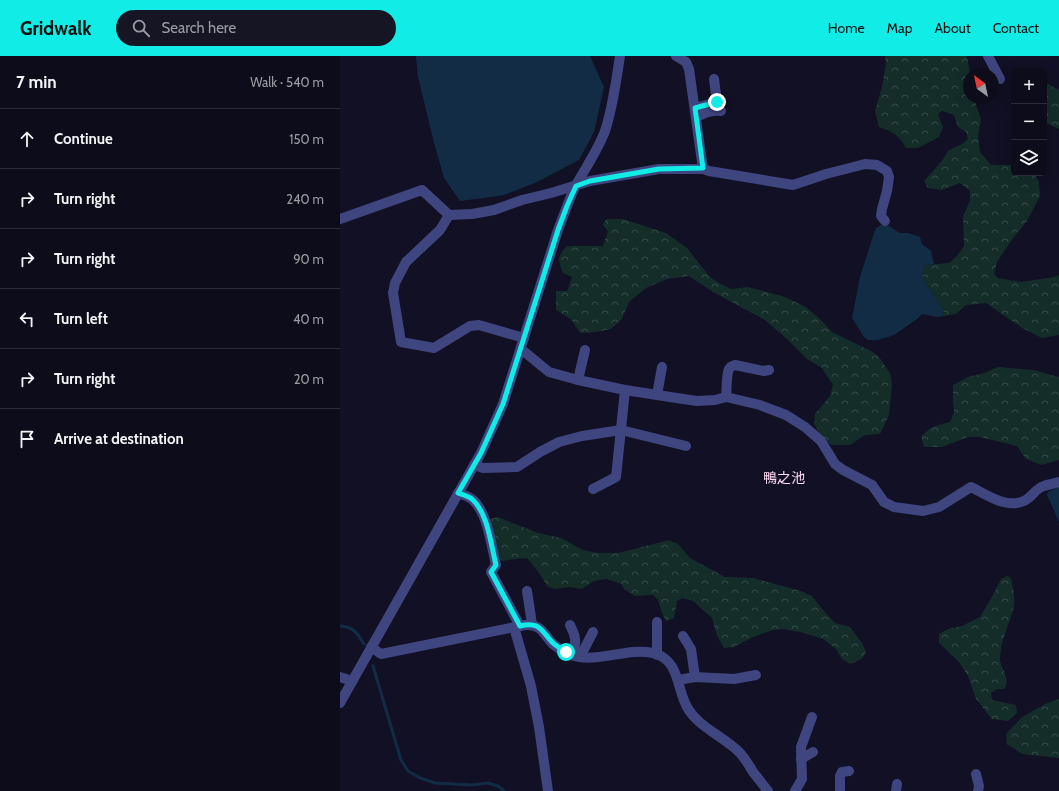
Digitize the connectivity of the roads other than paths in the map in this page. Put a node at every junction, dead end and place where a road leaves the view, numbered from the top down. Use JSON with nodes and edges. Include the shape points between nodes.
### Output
{"nodes":[{"id":1,"x":620,"y":56,"type":"edge"},
{"id":2,"x":676,"y":56,"type":"edge"},
{"id":3,"x":988,"y":56,"type":"edge"},
{"id":4,"x":714,"y":79,"type":"dead end"},
{"id":5,"x":1000,"y":79,"type":"dead end"},
{"id":6,"x":721,"y":111,"type":"dead end"},
{"id":7,"x":695,"y":112,"type":"junction"},
{"id":8,"x":703,"y":168,"type":"junction"},
{"id":9,"x":576,"y":186,"type":"junction"},
{"id":10,"x":448,"y":215,"type":"junction"},
{"id":11,"x":340,"y":219,"type":"edge"},
{"id":12,"x":885,"y":221,"type":"dead end"},
{"id":13,"x":524,"y":338,"type":"junction"},
{"id":14,"x":521,"y":349,"type":"junction"},
{"id":15,"x":585,"y":350,"type":"dead end"},
{"id":16,"x":662,"y":367,"type":"dead end"},
{"id":17,"x":769,"y":370,"type":"dead end"},
{"id":18,"x":578,"y":380,"type":"junction"},
{"id":19,"x":625,"y":390,"type":"junction"},
{"id":20,"x":657,"y":395,"type":"junction"},
{"id":21,"x":726,"y":397,"type":"junction"},
{"id":22,"x":621,"y":430,"type":"junction"},
{"id":23,"x":686,"y":446,"type":"dead end"},
{"id":24,"x":474,"y":465,"type":"junction"},
{"id":25,"x":1059,"y":482,"type":"edge"},
{"id":26,"x":593,"y":489,"type":"dead end"},
{"id":27,"x":458,"y":493,"type":"junction"},
{"id":28,"x":527,"y":590,"type":"dead end"},
{"id":29,"x":657,"y":622,"type":"dead end"},
{"id":30,"x":532,"y":624,"type":"junction"},
{"id":31,"x":570,"y":625,"type":"dead end"},
{"id":32,"x":517,"y":627,"type":"junction"},
{"id":33,"x":593,"y":632,"type":"dead end"},
{"id":34,"x":683,"y":636,"type":"dead end"},
{"id":35,"x":371,"y":647,"type":"junction"},
{"id":36,"x":657,"y":655,"type":"junction"},
{"id":37,"x":576,"y":656,"type":"junction"},
{"id":38,"x":756,"y":675,"type":"dead end"},
{"id":39,"x":695,"y":677,"type":"junction"},
{"id":40,"x":340,"y":678,"type":"edge"},
{"id":41,"x":678,"y":680,"type":"junction"},
{"id":42,"x":352,"y":681,"type":"junction"},
{"id":43,"x":340,"y":703,"type":"edge"},
{"id":44,"x":812,"y":717,"type":"dead end"},
{"id":45,"x":813,"y":752,"type":"dead end"},
{"id":46,"x":802,"y":758,"type":"junction"},
{"id":47,"x":848,"y":771,"type":"dead end"},
{"id":48,"x":976,"y":774,"type":"dead end"},
{"id":49,"x":548,"y":791,"type":"edge"},
{"id":50,"x":768,"y":791,"type":"edge"},
{"id":51,"x":795,"y":791,"type":"edge"},
{"id":52,"x":840,"y":791,"type":"edge"},
{"id":53,"x":978,"y":791,"type":"edge"}],
"edges":[{"from":1,"to":9,"type":"street","via":[[610,115]]},
{"from":2,"to":7,"type":"street","via":[[686,62],[689,69]]},
{"from":3,"to":5,"type":"street"},
{"from":4,"to":7,"type":"street","via":[[717,102]]},
{"from":6,"to":7,"type":"street"},
{"from":7,"to":8,"type":"street"},
{"from":8,"to":9,"type":"street","via":[[659,169],[590,181]]},
{"from":8,"to":12,"type":"street","via":[[792,185],[865,164],[877,165],[887,171],[889,178],[881,216]]},
{"from":9,"to":10,"type":"street","via":[[494,210]]},
{"from":9,"to":13,"type":"street","via":[[558,230]]},
{"from":10,"to":11,"type":"street","via":[[422,190]]},
{"from":10,"to":13,"type":"street","via":[[440,230],[406,262],[395,283],[393,293],[401,342],[434,348],[470,326],[478,325]]},
{"from":13,"to":14,"type":"street"},
{"from":14,"to":18,"type":"street","via":[[549,372]]},
{"from":14,"to":24,"type":"street","via":[[503,404]]},
{"from":15,"to":18,"type":"street"},
{"from":16,"to":20,"type":"street"},
{"from":17,"to":21,"type":"street","via":[[732,366],[728,374]]},
{"from":18,"to":19,"type":"street"},
{"from":19,"to":20,"type":"street"},
{"from":19,"to":22,"type":"street"},
{"from":20,"to":21,"type":"street","via":[[697,401]]},
{"from":21,"to":25,"type":"street","via":[[760,404],[786,415],[805,427],[821,441],[835,464],[872,485],[884,502],[894,507],[923,511],[939,507],[971,487],[994,500],[1015,503],[1030,497],[1043,486]]},
{"from":22,"to":23,"type":"street"},
{"from":22,"to":24,"type":"street","via":[[559,442],[517,467],[483,468]]},
{"from":22,"to":26,"type":"street","via":[[616,477]]},
{"from":24,"to":27,"type":"street"},
{"from":27,"to":32,"type":"street","via":[[472,498],[484,517],[496,565],[491,572]]},
{"from":27,"to":35,"type":"street"},
{"from":28,"to":30,"type":"street"},
{"from":29,"to":36,"type":"street"},
{"from":30,"to":32,"type":"street"},
{"from":30,"to":37,"type":"street","via":[[544,631],[553,643]]},
{"from":31,"to":37,"type":"street","via":[[575,634]]},
{"from":32,"to":35,"type":"street","via":[[380,654]]},
{"from":32,"to":49,"type":"street","via":[[539,727]]},
{"from":33,"to":37,"type":"street"},
{"from":34,"to":39,"type":"street","via":[[691,649]]},
{"from":35,"to":42,"type":"street"},
{"from":36,"to":37,"type":"street","via":[[639,652],[593,658]]},
{"from":36,"to":41,"type":"street","via":[[671,665]]},
{"from":38,"to":39,"type":"street","via":[[734,679]]},
{"from":39,"to":41,"type":"street"},
{"from":40,"to":42,"type":"street"},
{"from":41,"to":50,"type":"street","via":[[682,696],[693,715],[738,751]]},
{"from":42,"to":43,"type":"street"},
{"from":44,"to":46,"type":"street","via":[[801,747]]},
{"from":45,"to":46,"type":"street"},
{"from":46,"to":51,"type":"street","via":[[802,779]]},
{"from":47,"to":52,"type":"street","via":[[842,772],[840,776]]},
{"from":48,"to":53,"type":"street"}]}
